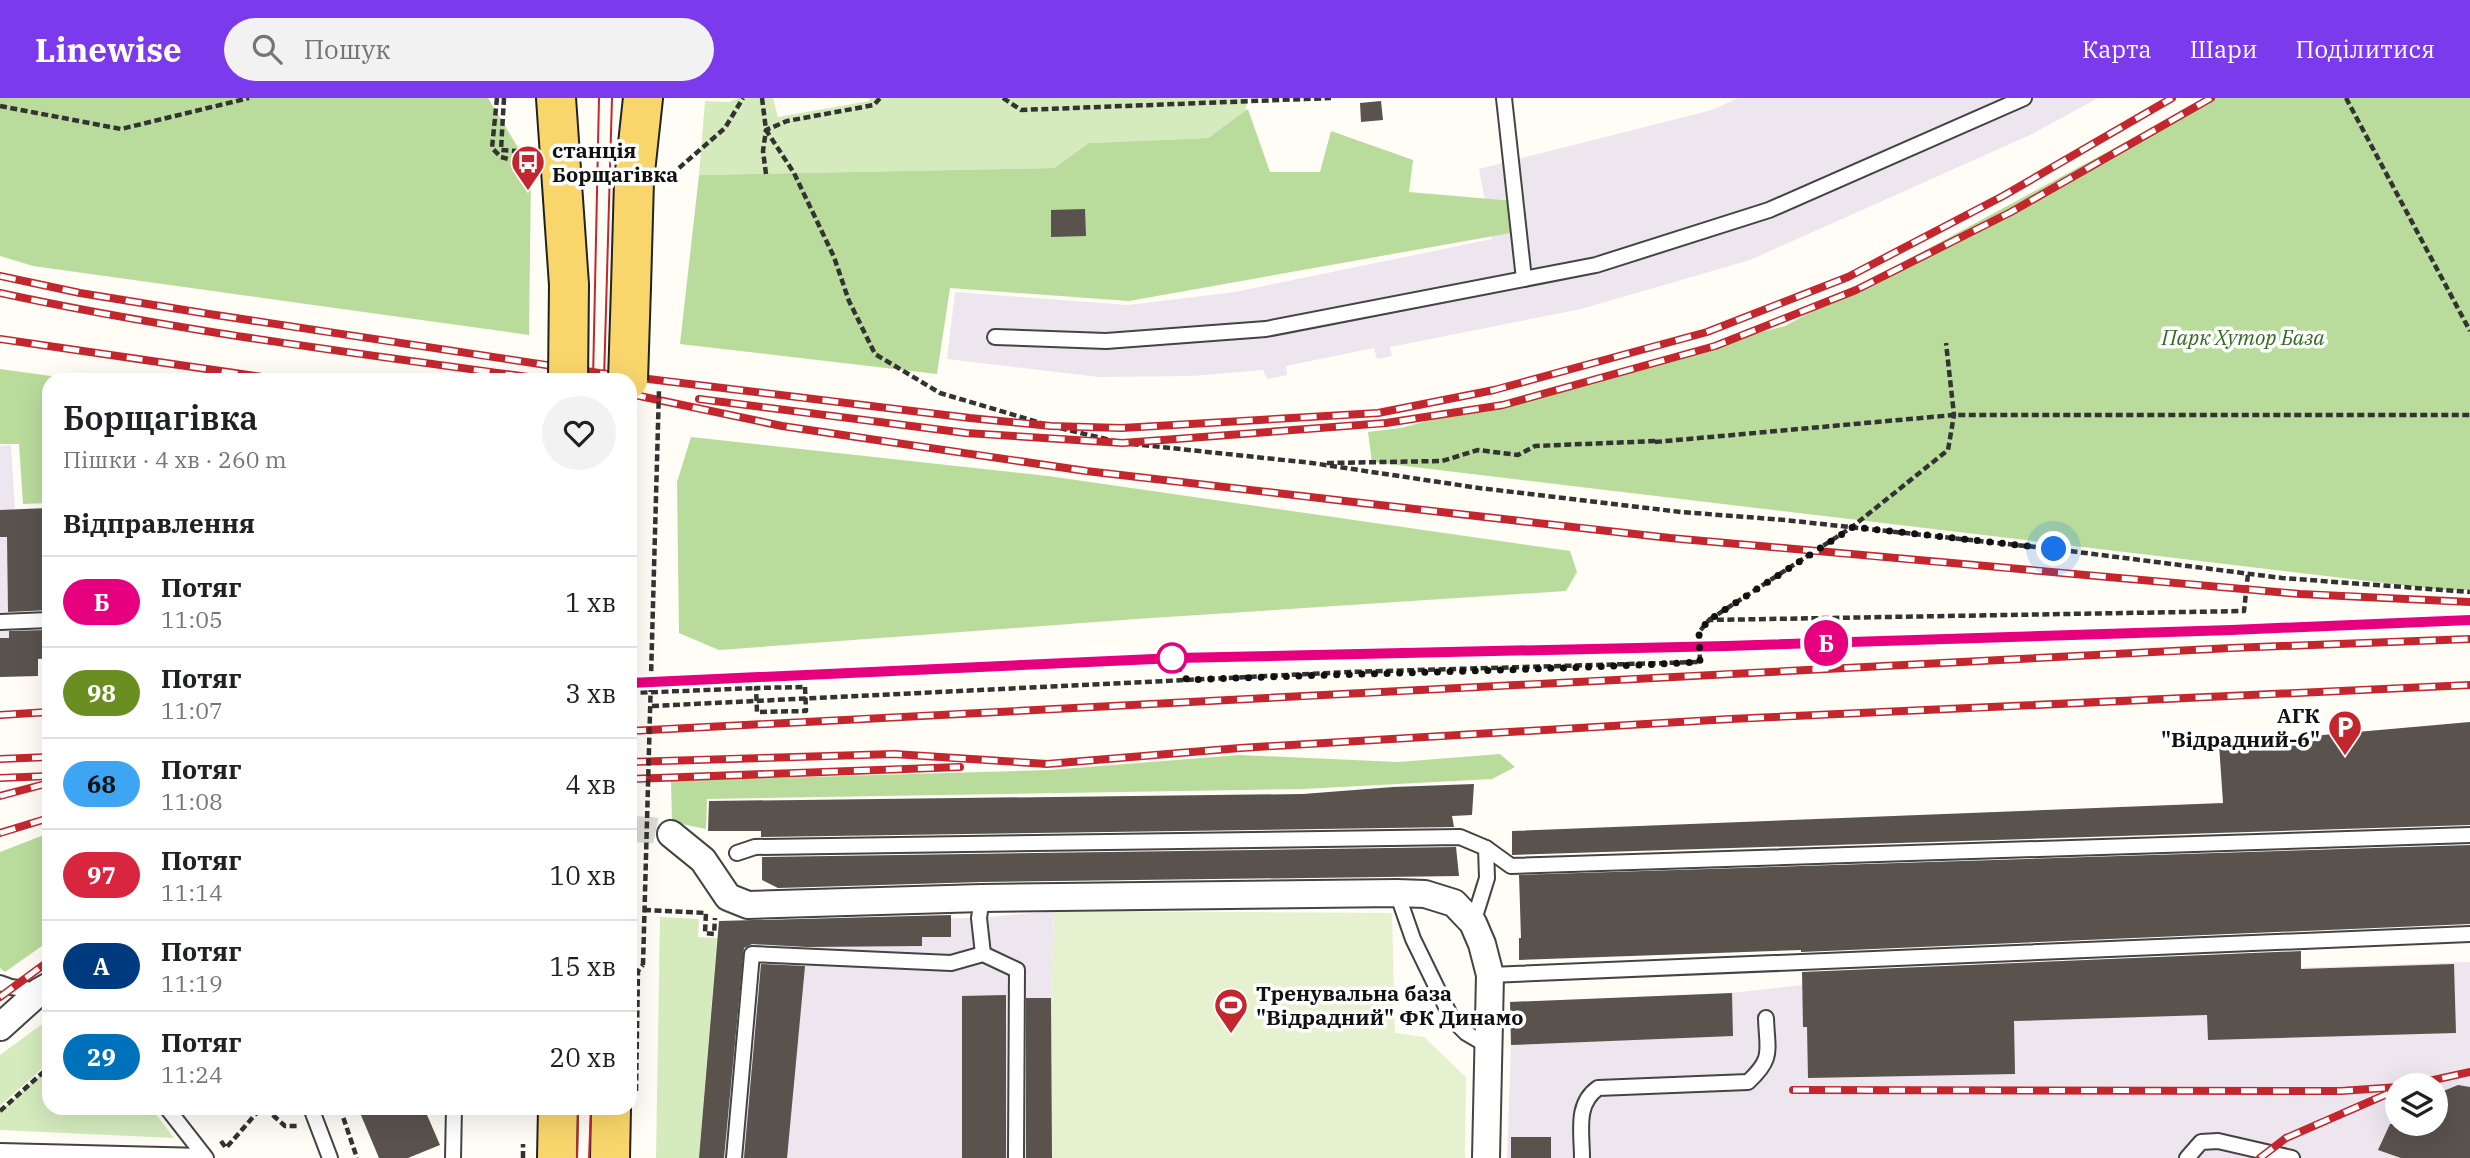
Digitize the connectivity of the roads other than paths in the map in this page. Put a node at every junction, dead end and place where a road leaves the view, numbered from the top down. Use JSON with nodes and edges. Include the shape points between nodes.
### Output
{"nodes":[{"id":1,"x":556,"y":98,"type":"edge"},
{"id":2,"x":643,"y":98,"type":"edge"},
{"id":3,"x":1504,"y":98,"type":"edge"},
{"id":4,"x":2024,"y":98,"type":"edge"},
{"id":5,"x":1524,"y":279,"type":"junction"},
{"id":6,"x":995,"y":337,"type":"dead end"},
{"id":7,"x":568,"y":373,"type":"edge"},
{"id":8,"x":644,"y":380,"type":"edge"},
{"id":9,"x":42,"y":620,"type":"edge"},
{"id":10,"x":0,"y":622,"type":"edge"},
{"id":11,"x":671,"y":834,"type":"tunnel mouth"},
{"id":12,"x":2470,"y":835,"type":"edge"},
{"id":13,"x":1486,"y":848,"type":"junction"},
{"id":14,"x":737,"y":853,"type":"dead end"},
{"id":15,"x":1397,"y":893,"type":"junction"},
{"id":16,"x":982,"y":898,"type":"junction"},
{"id":17,"x":1474,"y":923,"type":"junction"},
{"id":18,"x":2470,"y":934,"type":"edge"},
{"id":19,"x":983,"y":954,"type":"junction"},
{"id":20,"x":1490,"y":975,"type":"junction"},
{"id":21,"x":0,"y":983,"type":"edge"},
{"id":22,"x":42,"y":989,"type":"edge"},
{"id":23,"x":42,"y":992,"type":"edge"},
{"id":24,"x":1766,"y":1017,"type":"dead end"},
{"id":25,"x":0,"y":1027,"type":"edge"},
{"id":26,"x":1490,"y":1047,"type":"junction"},
{"id":27,"x":172,"y":1115,"type":"edge"},
{"id":28,"x":314,"y":1115,"type":"edge"},
{"id":29,"x":454,"y":1115,"type":"edge"},
{"id":30,"x":558,"y":1115,"type":"edge"},
{"id":31,"x":622,"y":1115,"type":"edge"},
{"id":32,"x":0,"y":1151,"type":"edge"},
{"id":33,"x":2268,"y":1155,"type":"edge"},
{"id":34,"x":205,"y":1157,"type":"edge"},
{"id":35,"x":330,"y":1158,"type":"edge"},
{"id":36,"x":453,"y":1158,"type":"edge"},
{"id":37,"x":557,"y":1158,"type":"edge"},
{"id":38,"x":610,"y":1158,"type":"edge"},
{"id":39,"x":734,"y":1158,"type":"edge"},
{"id":40,"x":1016,"y":1158,"type":"edge"},
{"id":41,"x":1486,"y":1158,"type":"edge"},
{"id":42,"x":1582,"y":1158,"type":"edge"},
{"id":43,"x":2187,"y":1158,"type":"edge"},
{"id":44,"x":2292,"y":1158,"type":"edge"}],
"edges":[{"from":1,"to":7,"type":"main road","bridge":true,"via":[[569,285]]},
{"from":2,"to":8,"type":"main road","bridge":true,"via":[[634,181],[631,287]]},
{"from":3,"to":5,"type":"lane"},
{"from":4,"to":5,"type":"lane","via":[[1769,210],[1596,265]]},
{"from":5,"to":6,"type":"lane","via":[[1266,329],[1106,341]]},
{"from":9,"to":10,"type":"lane"},
{"from":11,"to":16,"type":"street","via":[[704,860],[728,897],[748,905]]},
{"from":12,"to":13,"type":"lane","via":[[1511,866]]},
{"from":13,"to":14,"type":"lane","via":[[1460,837],[755,846]]},
{"from":13,"to":17,"type":"lane","via":[[1487,878]]},
{"from":15,"to":16,"type":"street"},
{"from":15,"to":17,"type":"street","via":[[1425,894],[1454,903]]},
{"from":15,"to":26,"type":"lane","via":[[1413,939],[1452,1019]]},
{"from":16,"to":19,"type":"lane"},
{"from":17,"to":20,"type":"street"},
{"from":18,"to":20,"type":"lane"},
{"from":19,"to":39,"type":"lane","via":[[951,963],[752,954]]},
{"from":19,"to":40,"type":"lane","via":[[1017,970]]},
{"from":20,"to":26,"type":"street"},
{"from":21,"to":22,"type":"lane"},
{"from":23,"to":25,"type":"street"},
{"from":24,"to":42,"type":"lane","via":[[1768,1059],[1748,1082],[1598,1088],[1587,1096],[1582,1113]]},
{"from":26,"to":41,"type":"street"},
{"from":27,"to":34,"type":"lane"},
{"from":28,"to":35,"type":"lane"},
{"from":29,"to":36,"type":"lane"},
{"from":30,"to":37,"type":"main road"},
{"from":31,"to":38,"type":"main road"},
{"from":32,"to":34,"type":"lane"},
{"from":33,"to":43,"type":"lane","via":[[2218,1141],[2202,1142]]},
{"from":33,"to":44,"type":"lane"}]}
